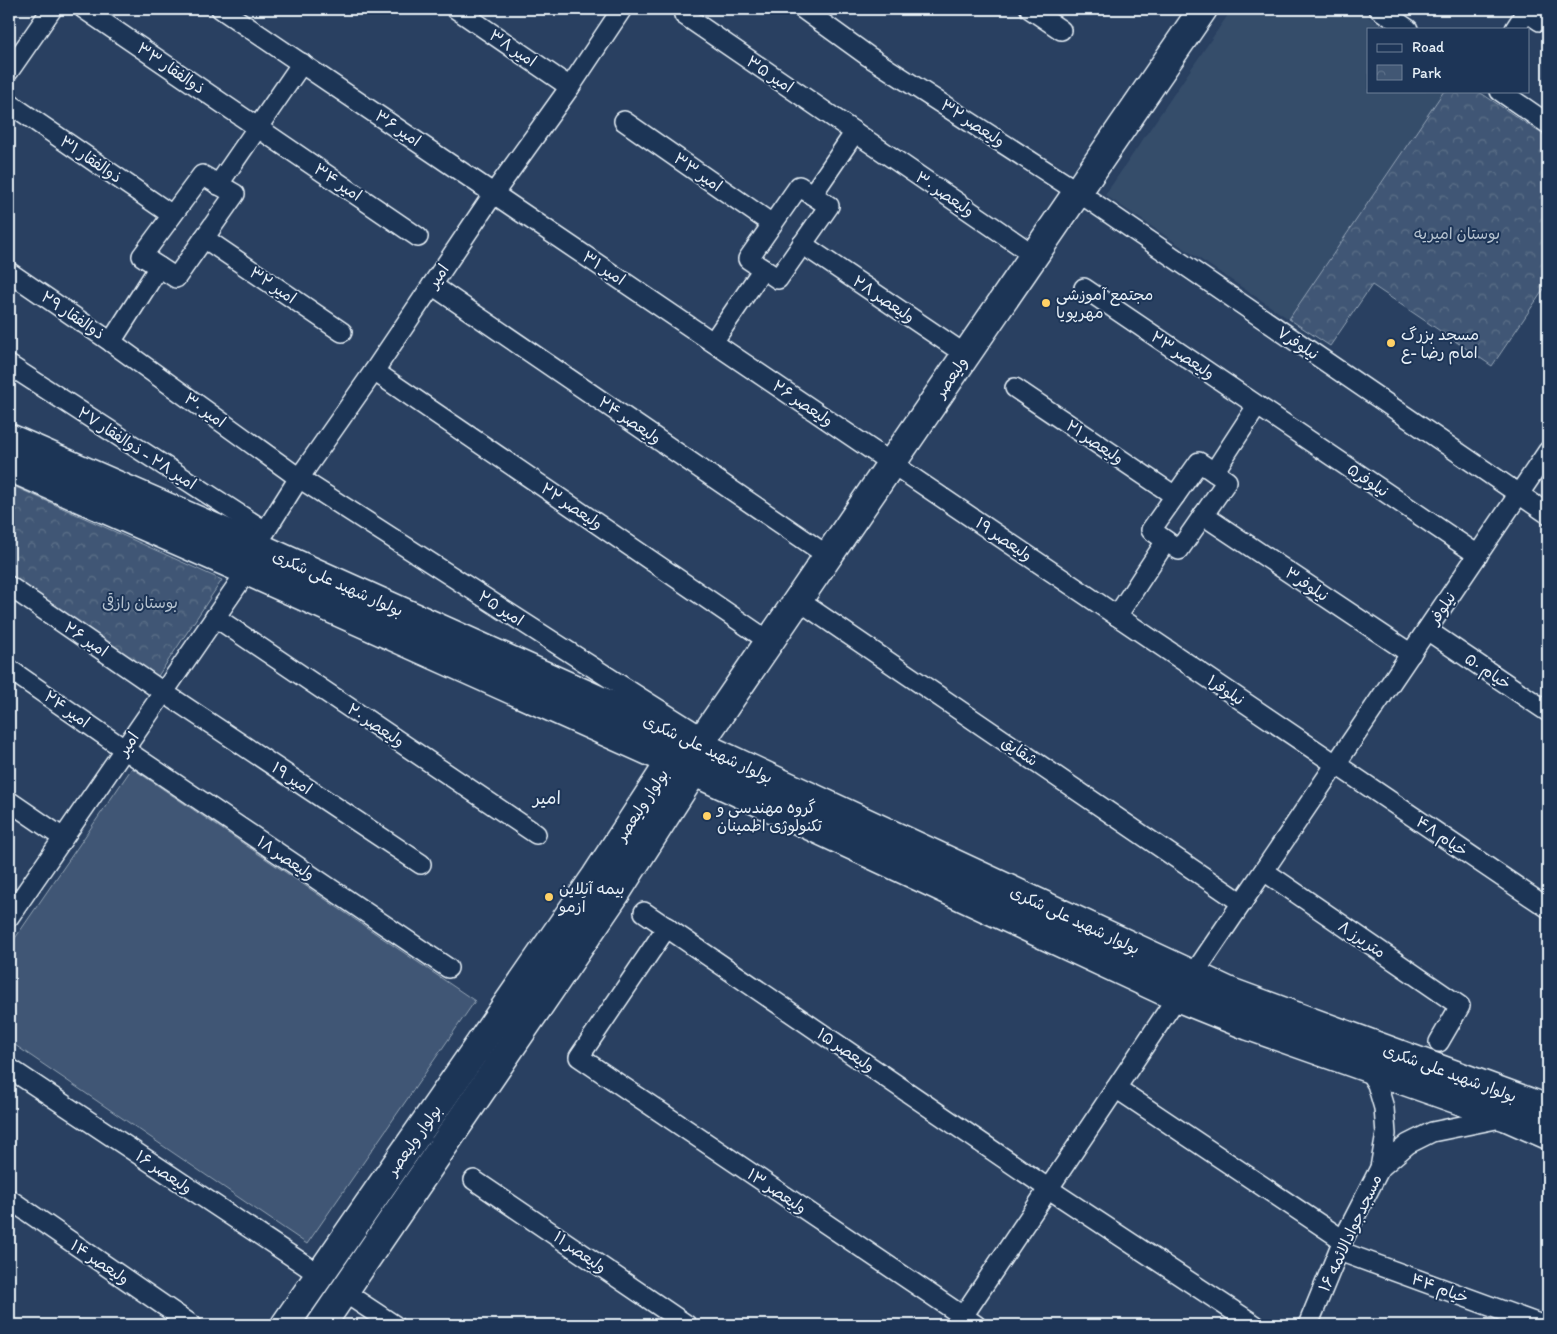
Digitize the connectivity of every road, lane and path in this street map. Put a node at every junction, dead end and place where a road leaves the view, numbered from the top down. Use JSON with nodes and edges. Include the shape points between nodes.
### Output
{"nodes":[{"id":1,"x":52,"y":9,"type":"edge"},
{"id":2,"x":84,"y":9,"type":"edge"},
{"id":3,"x":222,"y":9,"type":"edge"},
{"id":4,"x":456,"y":9,"type":"edge"},
{"id":5,"x":622,"y":9,"type":"edge"},
{"id":6,"x":803,"y":9,"type":"edge"},
{"id":7,"x":1030,"y":9,"type":"edge"},
{"id":8,"x":1203,"y":9,"type":"edge"},
{"id":9,"x":1379,"y":9,"type":"edge"},
{"id":10,"x":1548,"y":9,"type":"edge"},
{"id":11,"x":1524,"y":10,"type":"edge"},
{"id":12,"x":684,"y":15,"type":"dead end"},
{"id":13,"x":1407,"y":28,"type":"edge"},
{"id":14,"x":1515,"y":28,"type":"edge"},
{"id":15,"x":1061,"y":30,"type":"dead end"},
{"id":16,"x":302,"y":63,"type":"junction"},
{"id":17,"x":9,"y":72,"type":"edge"},
{"id":18,"x":570,"y":86,"type":"junction"},
{"id":19,"x":1501,"y":92,"type":"edge"},
{"id":20,"x":9,"y":104,"type":"edge"},
{"id":21,"x":624,"y":121,"type":"dead end"},
{"id":22,"x":1548,"y":124,"type":"edge"},
{"id":23,"x":257,"y":127,"type":"junction"},
{"id":24,"x":855,"y":132,"type":"junction"},
{"id":25,"x":218,"y":185,"type":"junction"},
{"id":26,"x":1078,"y":192,"type":"junction"},
{"id":27,"x":494,"y":193,"type":"junction"},
{"id":28,"x":812,"y":195,"type":"junction"},
{"id":29,"x":172,"y":214,"type":"junction"},
{"id":30,"x":772,"y":224,"type":"junction"},
{"id":31,"x":418,"y":237,"type":"dead end"},
{"id":32,"x":204,"y":238,"type":"junction"},
{"id":33,"x":802,"y":244,"type":"junction"},
{"id":34,"x":1034,"y":255,"type":"junction"},
{"id":35,"x":159,"y":267,"type":"junction"},
{"id":36,"x":763,"y":269,"type":"junction"},
{"id":37,"x":9,"y":272,"type":"edge"},
{"id":38,"x":432,"y":284,"type":"junction"},
{"id":39,"x":1084,"y":288,"type":"dead end"},
{"id":40,"x":342,"y":332,"type":"dead end"},
{"id":41,"x":111,"y":342,"type":"junction"},
{"id":42,"x":714,"y":342,"type":"junction"},
{"id":43,"x":966,"y":355,"type":"junction"},
{"id":44,"x":9,"y":365,"type":"edge"},
{"id":45,"x":374,"y":371,"type":"junction"},
{"id":46,"x":1015,"y":388,"type":"dead end"},
{"id":47,"x":1257,"y":406,"type":"junction"},
{"id":48,"x":9,"y":438,"type":"edge"},
{"id":49,"x":1548,"y":451,"type":"edge"},
{"id":50,"x":892,"y":463,"type":"junction"},
{"id":51,"x":9,"y":467,"type":"edge"},
{"id":52,"x":44,"y":468,"type":"junction"},
{"id":53,"x":1214,"y":472,"type":"junction"},
{"id":54,"x":299,"y":478,"type":"junction"},
{"id":55,"x":1519,"y":494,"type":"junction"},
{"id":56,"x":1175,"y":496,"type":"junction"},
{"id":57,"x":1548,"y":514,"type":"edge"},
{"id":58,"x":1203,"y":515,"type":"junction"},
{"id":59,"x":1166,"y":541,"type":"junction"},
{"id":60,"x":256,"y":550,"type":"junction"},
{"id":61,"x":1478,"y":555,"type":"junction"},
{"id":62,"x":828,"y":556,"type":"junction"},
{"id":63,"x":9,"y":586,"type":"edge"},
{"id":64,"x":798,"y":600,"type":"junction"},
{"id":65,"x":1117,"y":616,"type":"junction"},
{"id":66,"x":215,"y":617,"type":"junction"},
{"id":67,"x":1427,"y":630,"type":"junction"},
{"id":68,"x":770,"y":642,"type":"junction"},
{"id":69,"x":1411,"y":654,"type":"junction"},
{"id":70,"x":9,"y":669,"type":"edge"},
{"id":71,"x":163,"y":692,"type":"junction"},
{"id":72,"x":1548,"y":712,"type":"edge"},
{"id":73,"x":702,"y":741,"type":"junction"},
{"id":74,"x":124,"y":749,"type":"junction"},
{"id":75,"x":1336,"y":764,"type":"junction"},
{"id":76,"x":683,"y":766,"type":"junction"},
{"id":77,"x":9,"y":801,"type":"edge"},
{"id":78,"x":796,"y":804,"type":"junction"},
{"id":79,"x":536,"y":834,"type":"dead end"},
{"id":80,"x":63,"y":838,"type":"junction"},
{"id":81,"x":421,"y":864,"type":"dead end"},
{"id":82,"x":1264,"y":871,"type":"junction"},
{"id":83,"x":1242,"y":902,"type":"junction"},
{"id":84,"x":1548,"y":908,"type":"edge"},
{"id":85,"x":644,"y":912,"type":"dead end"},
{"id":86,"x":9,"y":917,"type":"edge"},
{"id":87,"x":667,"y":927,"type":"junction"},
{"id":88,"x":448,"y":968,"type":"dead end"},
{"id":89,"x":1193,"y":975,"type":"junction"},
{"id":90,"x":1178,"y":997,"type":"junction"},
{"id":91,"x":1439,"y":1042,"type":"dead end"},
{"id":92,"x":1366,"y":1066,"type":"junction"},
{"id":93,"x":9,"y":1068,"type":"edge"},
{"id":94,"x":1116,"y":1088,"type":"junction"},
{"id":95,"x":1548,"y":1109,"type":"edge"},
{"id":96,"x":1507,"y":1117,"type":"junction"},
{"id":97,"x":1548,"y":1135,"type":"edge"},
{"id":98,"x":1380,"y":1168,"type":"junction"},
{"id":99,"x":474,"y":1180,"type":"dead end"},
{"id":100,"x":1049,"y":1189,"type":"junction"},
{"id":101,"x":9,"y":1199,"type":"edge"},
{"id":102,"x":1341,"y":1245,"type":"junction"},
{"id":103,"x":320,"y":1276,"type":"junction"},
{"id":104,"x":344,"y":1292,"type":"junction"},
{"id":105,"x":970,"y":1321,"type":"edge"},
{"id":106,"x":192,"y":1325,"type":"edge"},
{"id":107,"x":286,"y":1325,"type":"edge"},
{"id":108,"x":321,"y":1325,"type":"edge"},
{"id":109,"x":394,"y":1325,"type":"edge"},
{"id":110,"x":687,"y":1325,"type":"edge"},
{"id":111,"x":1255,"y":1325,"type":"edge"},
{"id":112,"x":1308,"y":1325,"type":"edge"},
{"id":113,"x":1542,"y":1325,"type":"edge"}],
"edges":[{"from":1,"to":17,"type":"street"},
{"from":2,"to":23,"type":"street","name":"ذوالفقار ۳۳"},
{"from":3,"to":16,"type":"street","name":"امیر ۳۶"},
{"from":4,"to":18,"type":"street","name":"امیر ۳۸"},
{"from":5,"to":18,"type":"street","name":"امیر"},
{"from":6,"to":26,"type":"street","name":"ولیعصر ۳۲","via":[[868,56]]},
{"from":7,"to":15,"type":"street"},
{"from":8,"to":26,"type":"main road","name":"ولیعصر"},
{"from":9,"to":13,"type":"street"},
{"from":10,"to":11,"type":"street","via":[[1540,21]]},
{"from":11,"to":14,"type":"street"},
{"from":12,"to":24,"type":"street","name":"امیر ۳۵"},
{"from":16,"to":23,"type":"street"},
{"from":16,"to":27,"type":"street","name":"امیر ۳۶"},
{"from":18,"to":27,"type":"street","name":"امیر"},
{"from":19,"to":22,"type":"street"},
{"from":20,"to":29,"type":"street","name":"ذوالفقار ۳۱"},
{"from":21,"to":30,"type":"street","name":"امیر ۳۳"},
{"from":23,"to":25,"type":"street"},
{"from":23,"to":31,"type":"street","name":"امیر ۳۴"},
{"from":24,"to":28,"type":"street"},
{"from":24,"to":34,"type":"street","name":"ولیعصر ۳۰"},
{"from":25,"to":29,"type":"street","via":[[202,176]]},
{"from":25,"to":32,"type":"street","via":[[235,194]]},
{"from":26,"to":34,"type":"main road","name":"ولیعصر"},
{"from":26,"to":55,"type":"street","name":"نیلوفر۷"},
{"from":27,"to":38,"type":"street","name":"امیر"},
{"from":27,"to":42,"type":"street","name":"امیر ۳۱"},
{"from":28,"to":30,"type":"street","via":[[799,186]]},
{"from":28,"to":33,"type":"street","via":[[828,206]]},
{"from":29,"to":35,"type":"street","via":[[142,256]]},
{"from":30,"to":36,"type":"street","via":[[748,259]]},
{"from":32,"to":35,"type":"street","via":[[176,278]]},
{"from":32,"to":40,"type":"street","name":"امیر ۳۲"},
{"from":33,"to":36,"type":"street","via":[[778,279]]},
{"from":33,"to":43,"type":"street","name":"ولیعصر ۲۸"},
{"from":34,"to":43,"type":"main road","name":"ولیعصر"},
{"from":35,"to":41,"type":"street"},
{"from":36,"to":42,"type":"street"},
{"from":37,"to":41,"type":"street","name":"ذوالفقار ۲۹"},
{"from":38,"to":45,"type":"street","name":"امیر"},
{"from":38,"to":62,"type":"street","name":"ولیعصر ۲۴"},
{"from":39,"to":47,"type":"street","name":"ولیعصر ۲۳"},
{"from":41,"to":54,"type":"street","name":"امیر ۳۰"},
{"from":42,"to":50,"type":"street","name":"ولیعصر ۲۶"},
{"from":43,"to":50,"type":"main road","name":"ولیعصر"},
{"from":44,"to":60,"type":"street","name":"امیر ۲۸ - ذوالفقار ۲۷"},
{"from":45,"to":54,"type":"street","name":"امیر"},
{"from":45,"to":68,"type":"street","name":"ولیعصر ۲۲"},
{"from":46,"to":56,"type":"street","name":"ولیعصر ۲۱"},
{"from":47,"to":53,"type":"street"},
{"from":47,"to":61,"type":"street","name":"نیلوفر۵"},
{"from":48,"to":52,"type":"main road","name":"بولوار شهید علی شکری"},
{"from":49,"to":55,"type":"street","name":"نیلوفر"},
{"from":50,"to":62,"type":"main road","name":"ولیعصر"},
{"from":50,"to":65,"type":"street","name":"ولیعصر ۱۹"},
{"from":51,"to":52,"type":"main road","name":"بولوار شهید علی شکری"},
{"from":52,"to":60,"type":"main road","name":"بولوار شهید علی شکری"},
{"from":53,"to":56,"type":"street","via":[[1198,462]]},
{"from":53,"to":58,"type":"street","via":[[1226,481]]},
{"from":54,"to":60,"type":"street","name":"امیر"},
{"from":54,"to":73,"type":"street","name":"امیر ۲۵"},
{"from":55,"to":57,"type":"street","name":"نیلوفر۷"},
{"from":55,"to":61,"type":"street","name":"نیلوفر"},
{"from":56,"to":59,"type":"street","via":[[1151,530]]},
{"from":58,"to":59,"type":"street","via":[[1179,550]]},
{"from":58,"to":69,"type":"street","name":"نیلوفر۳"},
{"from":59,"to":65,"type":"street"},
{"from":60,"to":66,"type":"street","name":"امیر"},
{"from":60,"to":73,"type":"main road","name":"بولوار شهید علی شکری"},
{"from":60,"to":76,"type":"main road","name":"بولوار شهید علی شکری"},
{"from":61,"to":67,"type":"street","name":"نیلوفر"},
{"from":62,"to":64,"type":"main road","name":"ولیعصر"},
{"from":63,"to":71,"type":"street","name":"امیر ۲۶"},
{"from":64,"to":68,"type":"main road","name":"ولیعصر"},
{"from":64,"to":83,"type":"street","name":"شقایق"},
{"from":65,"to":75,"type":"street","name":"نیلوفر۱"},
{"from":66,"to":71,"type":"street","name":"امیر"},
{"from":66,"to":79,"type":"street","name":"ولیعصر ۲۰"},
{"from":67,"to":69,"type":"street","name":"نیلوفر"},
{"from":67,"to":72,"type":"street","name":"خیام ۵۰"},
{"from":68,"to":73,"type":"main road","name":"ولیعصر"},
{"from":69,"to":75,"type":"street","name":"نیلوفر"},
{"from":70,"to":74,"type":"street","name":"امیر ۲۴"},
{"from":71,"to":74,"type":"street","name":"امیر"},
{"from":71,"to":81,"type":"street","name":"امیر ۱۹"},
{"from":73,"to":76,"type":"main road","name":"بولوار ولیعصر"},
{"from":73,"to":78,"type":"main road","name":"بولوار شهید علی شکری"},
{"from":74,"to":80,"type":"street","name":"امیر"},
{"from":74,"to":88,"type":"street","name":"ولیعصر ۱۸"},
{"from":75,"to":82,"type":"street","name":"نیلوفر"},
{"from":75,"to":84,"type":"street","name":"خیام ۴۸"},
{"from":76,"to":78,"type":"main road","name":"بولوار شهید علی شکری"},
{"from":76,"to":103,"type":"main road","name":"بولوار ولیعصر","via":[[590,884]]},
{"from":76,"to":104,"type":"main road","name":"بولوار ولیعصر","via":[[616,893]]},
{"from":77,"to":80,"type":"street"},
{"from":78,"to":89,"type":"main road","name":"بولوار شهید علی شکری"},
{"from":78,"to":90,"type":"main road","name":"بولوار شهید علی شکری"},
{"from":80,"to":86,"type":"street","name":"امیر"},
{"from":82,"to":83,"type":"street","name":"نیلوفر"},
{"from":82,"to":91,"type":"street","name":"۸ متریرز","via":[[1460,1006]]},
{"from":83,"to":89,"type":"street","name":"نیلوفر"},
{"from":85,"to":87,"type":"street","name":"ولیعصر ۱۵"},
{"from":87,"to":100,"type":"street","name":"ولیعصر ۱۵"},
{"from":87,"to":105,"type":"street","name":"ولیعصر ۱۳","via":[[579,1057]]},
{"from":89,"to":95,"type":"main road","name":"بولوار شهید علی شکری","via":[[1230,992]]},
{"from":90,"to":92,"type":"main road","name":"بولوار شهید علی شکری","via":[[1249,1026]]},
{"from":90,"to":94,"type":"street"},
{"from":92,"to":96,"type":"main road","name":"بولوار شهید علی شکری"},
{"from":92,"to":98,"type":"street","via":[[1377,1084],[1384,1108],[1386,1134]]},
{"from":93,"to":103,"type":"street","name":"ولیعصر ۱۶"},
{"from":94,"to":100,"type":"street"},
{"from":94,"to":102,"type":"street","name":"خیام ۴۴"},
{"from":96,"to":97,"type":"main road","name":"بولوار شهید علی شکری"},
{"from":96,"to":98,"type":"street","via":[[1432,1132],[1408,1144]]},
{"from":98,"to":102,"type":"street","name":"مسجدجوادالائمه ۱۶"},
{"from":99,"to":110,"type":"street","name":"ولیعصر ۱۱"},
{"from":100,"to":105,"type":"street"},
{"from":100,"to":111,"type":"street","name":"ولیعصر ۱۵"},
{"from":101,"to":106,"type":"street","name":"ولیعصر ۱۴"},
{"from":102,"to":112,"type":"street","name":"مسجدجوادالائمه ۱۶"},
{"from":102,"to":113,"type":"street","name":"خیام ۴۴"},
{"from":103,"to":104,"type":"main road"},
{"from":103,"to":107,"type":"main road","name":"بولوار ولیعصر"},
{"from":104,"to":108,"type":"main road","name":"بولوار ولیعصر"},
{"from":104,"to":109,"type":"street"}]}
